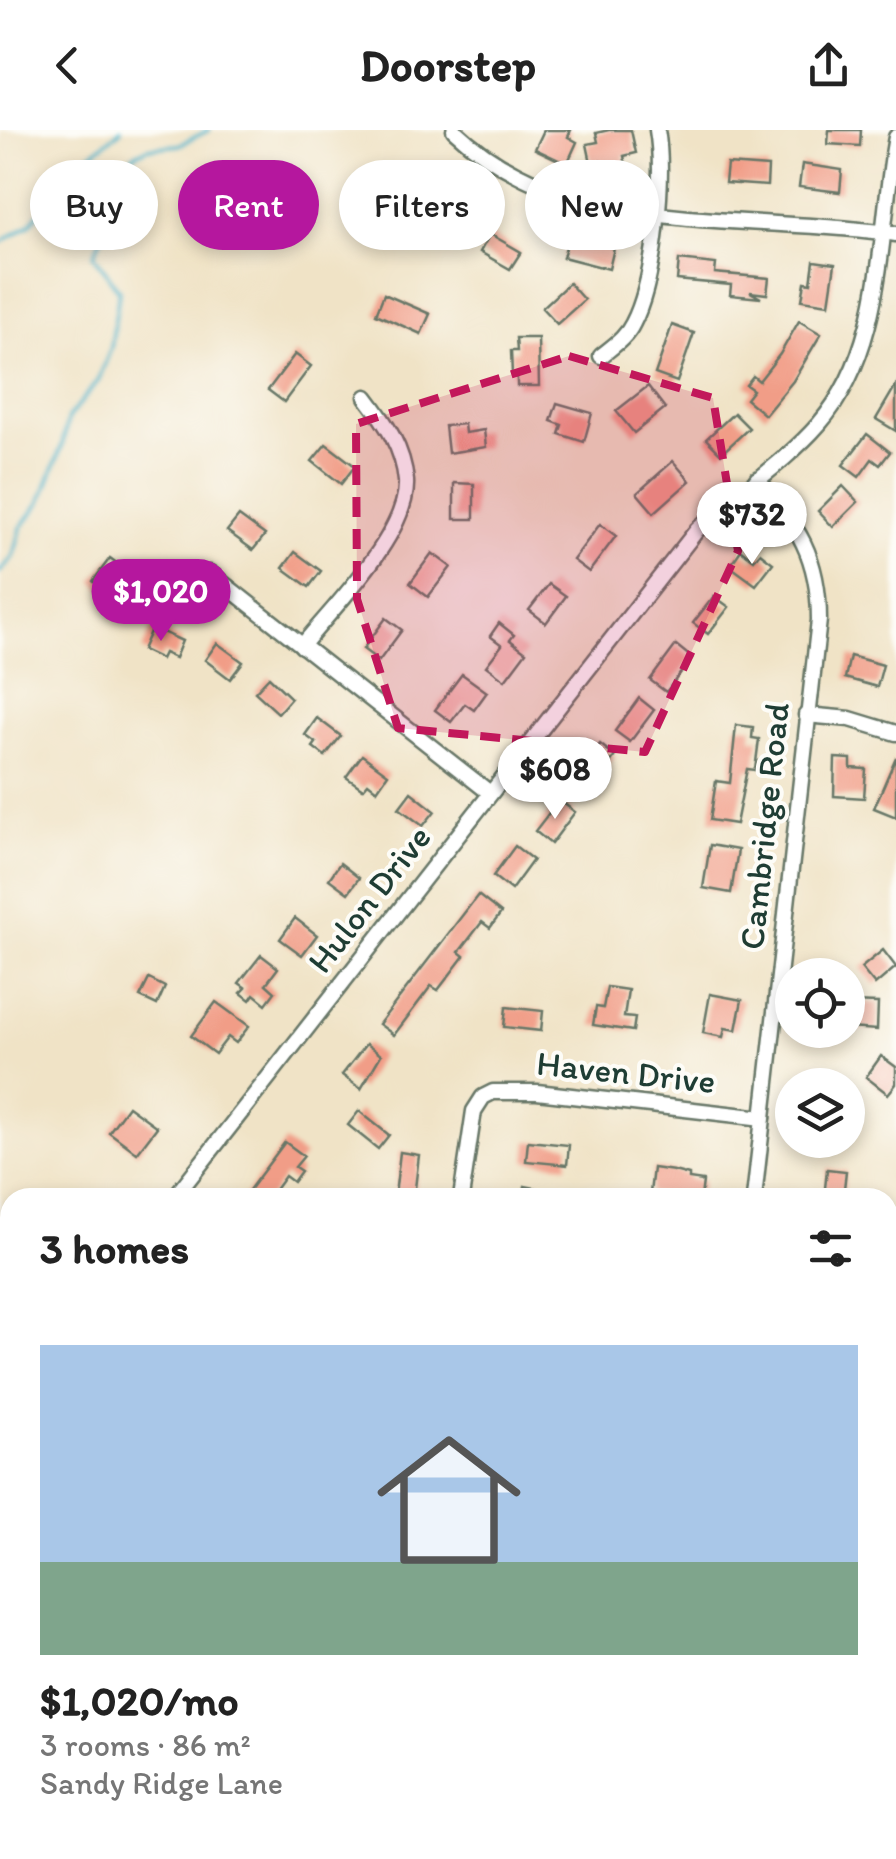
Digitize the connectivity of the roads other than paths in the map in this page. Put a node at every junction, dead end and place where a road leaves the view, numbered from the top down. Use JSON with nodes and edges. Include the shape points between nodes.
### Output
{"nodes":[{"id":1,"x":454,"y":130,"type":"edge"},
{"id":2,"x":657,"y":130,"type":"edge"},
{"id":3,"x":896,"y":137,"type":"edge"},
{"id":4,"x":657,"y":160,"type":"edge"},
{"id":5,"x":525,"y":180,"type":"edge"},
{"id":6,"x":659,"y":213,"type":"edge"},
{"id":7,"x":889,"y":233,"type":"edge"},
{"id":8,"x":652,"y":250,"type":"edge"},
{"id":9,"x":601,"y":356,"type":"dead end"},
{"id":10,"x":366,"y":397,"type":"dead end"},
{"id":11,"x":757,"y":479,"type":"junction"},
{"id":12,"x":210,"y":573,"type":"dead end"},
{"id":13,"x":302,"y":646,"type":"junction"},
{"id":14,"x":806,"y":715,"type":"junction"},
{"id":15,"x":896,"y":732,"type":"edge"},
{"id":16,"x":490,"y":794,"type":"junction"},
{"id":17,"x":763,"y":1118,"type":"junction"},
{"id":18,"x":182,"y":1188,"type":"edge"},
{"id":19,"x":463,"y":1188,"type":"edge"},
{"id":20,"x":755,"y":1188,"type":"edge"}],
"edges":[{"from":1,"to":5,"type":"street"},
{"from":2,"to":4,"type":"street"},
{"from":3,"to":7,"type":"street","name":"Hulon Drive"},
{"from":6,"to":7,"type":"street"},
{"from":7,"to":11,"type":"street","name":"Hulon Drive","via":[[862,347],[844,388],[818,425]]},
{"from":8,"to":9,"type":"street","via":[[633,324]]},
{"from":10,"to":13,"type":"street","via":[[387,424],[406,493],[383,544]]},
{"from":11,"to":14,"type":"street","name":"Cambridge Road","via":[[796,526],[817,580],[819,620]]},
{"from":11,"to":16,"type":"street","name":"Hulon Drive","via":[[696,530]]},
{"from":12,"to":13,"type":"street"},
{"from":13,"to":16,"type":"street"},
{"from":14,"to":15,"type":"street"},
{"from":14,"to":17,"type":"street","name":"Cambridge Road"},
{"from":16,"to":18,"type":"street","name":"Hulon Drive"},
{"from":17,"to":19,"type":"street","name":"Haven Drive","via":[[501,1090],[484,1096],[474,1111]]},
{"from":17,"to":20,"type":"street","name":"Cambridge Road"}]}
